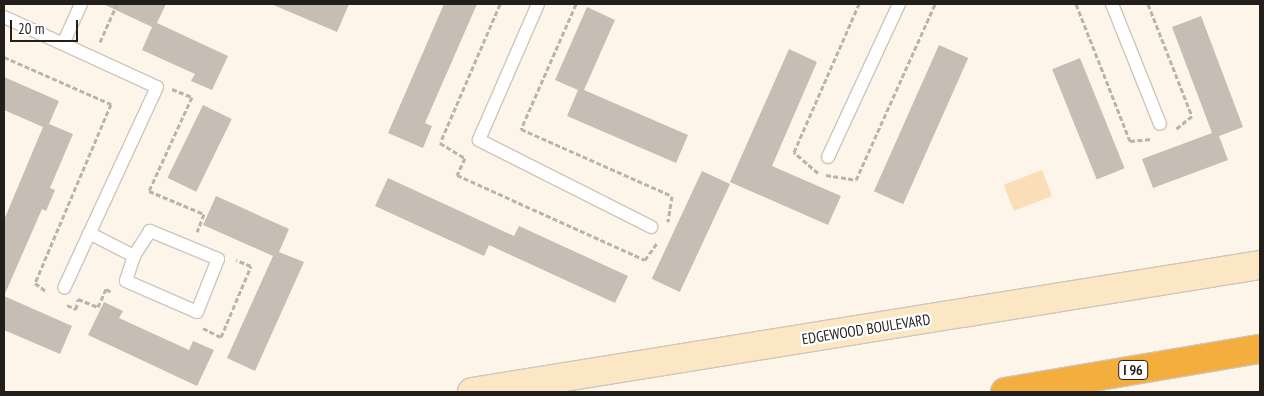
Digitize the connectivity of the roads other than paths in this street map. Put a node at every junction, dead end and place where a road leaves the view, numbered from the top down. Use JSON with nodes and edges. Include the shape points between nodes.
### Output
{"nodes":[{"id":1,"x":81,"y":4,"type":"edge"},
{"id":2,"x":538,"y":4,"type":"edge"},
{"id":3,"x":899,"y":4,"type":"edge"},
{"id":4,"x":1112,"y":4,"type":"edge"},
{"id":5,"x":4,"y":17,"type":"edge"},
{"id":6,"x":63,"y":44,"type":"junction"},
{"id":7,"x":1160,"y":124,"type":"dead end"},
{"id":8,"x":828,"y":157,"type":"dead end"},
{"id":9,"x":651,"y":226,"type":"dead end"},
{"id":10,"x":90,"y":233,"type":"junction"},
{"id":11,"x":134,"y":256,"type":"junction"},
{"id":12,"x":1260,"y":265,"type":"edge"},
{"id":13,"x":64,"y":288,"type":"dead end"},
{"id":14,"x":1260,"y":349,"type":"edge"},
{"id":15,"x":472,"y":392,"type":"edge"},
{"id":16,"x":1005,"y":392,"type":"edge"}],
"edges":[{"from":1,"to":6,"type":"lane"},
{"from":2,"to":9,"type":"lane","via":[[479,140]]},
{"from":3,"to":8,"type":"lane"},
{"from":4,"to":7,"type":"lane"},
{"from":5,"to":6,"type":"lane"},
{"from":6,"to":10,"type":"lane","via":[[157,87]]},
{"from":10,"to":11,"type":"lane"},
{"from":10,"to":13,"type":"lane"},
{"from":11,"to":11,"type":"lane","via":[[126,281],[197,312],[218,259],[150,231]]},
{"from":12,"to":15,"type":"street","name":"EDGEWOOD BOULEVARD"},
{"from":14,"to":16,"type":"highway","number":"I 96"}]}
